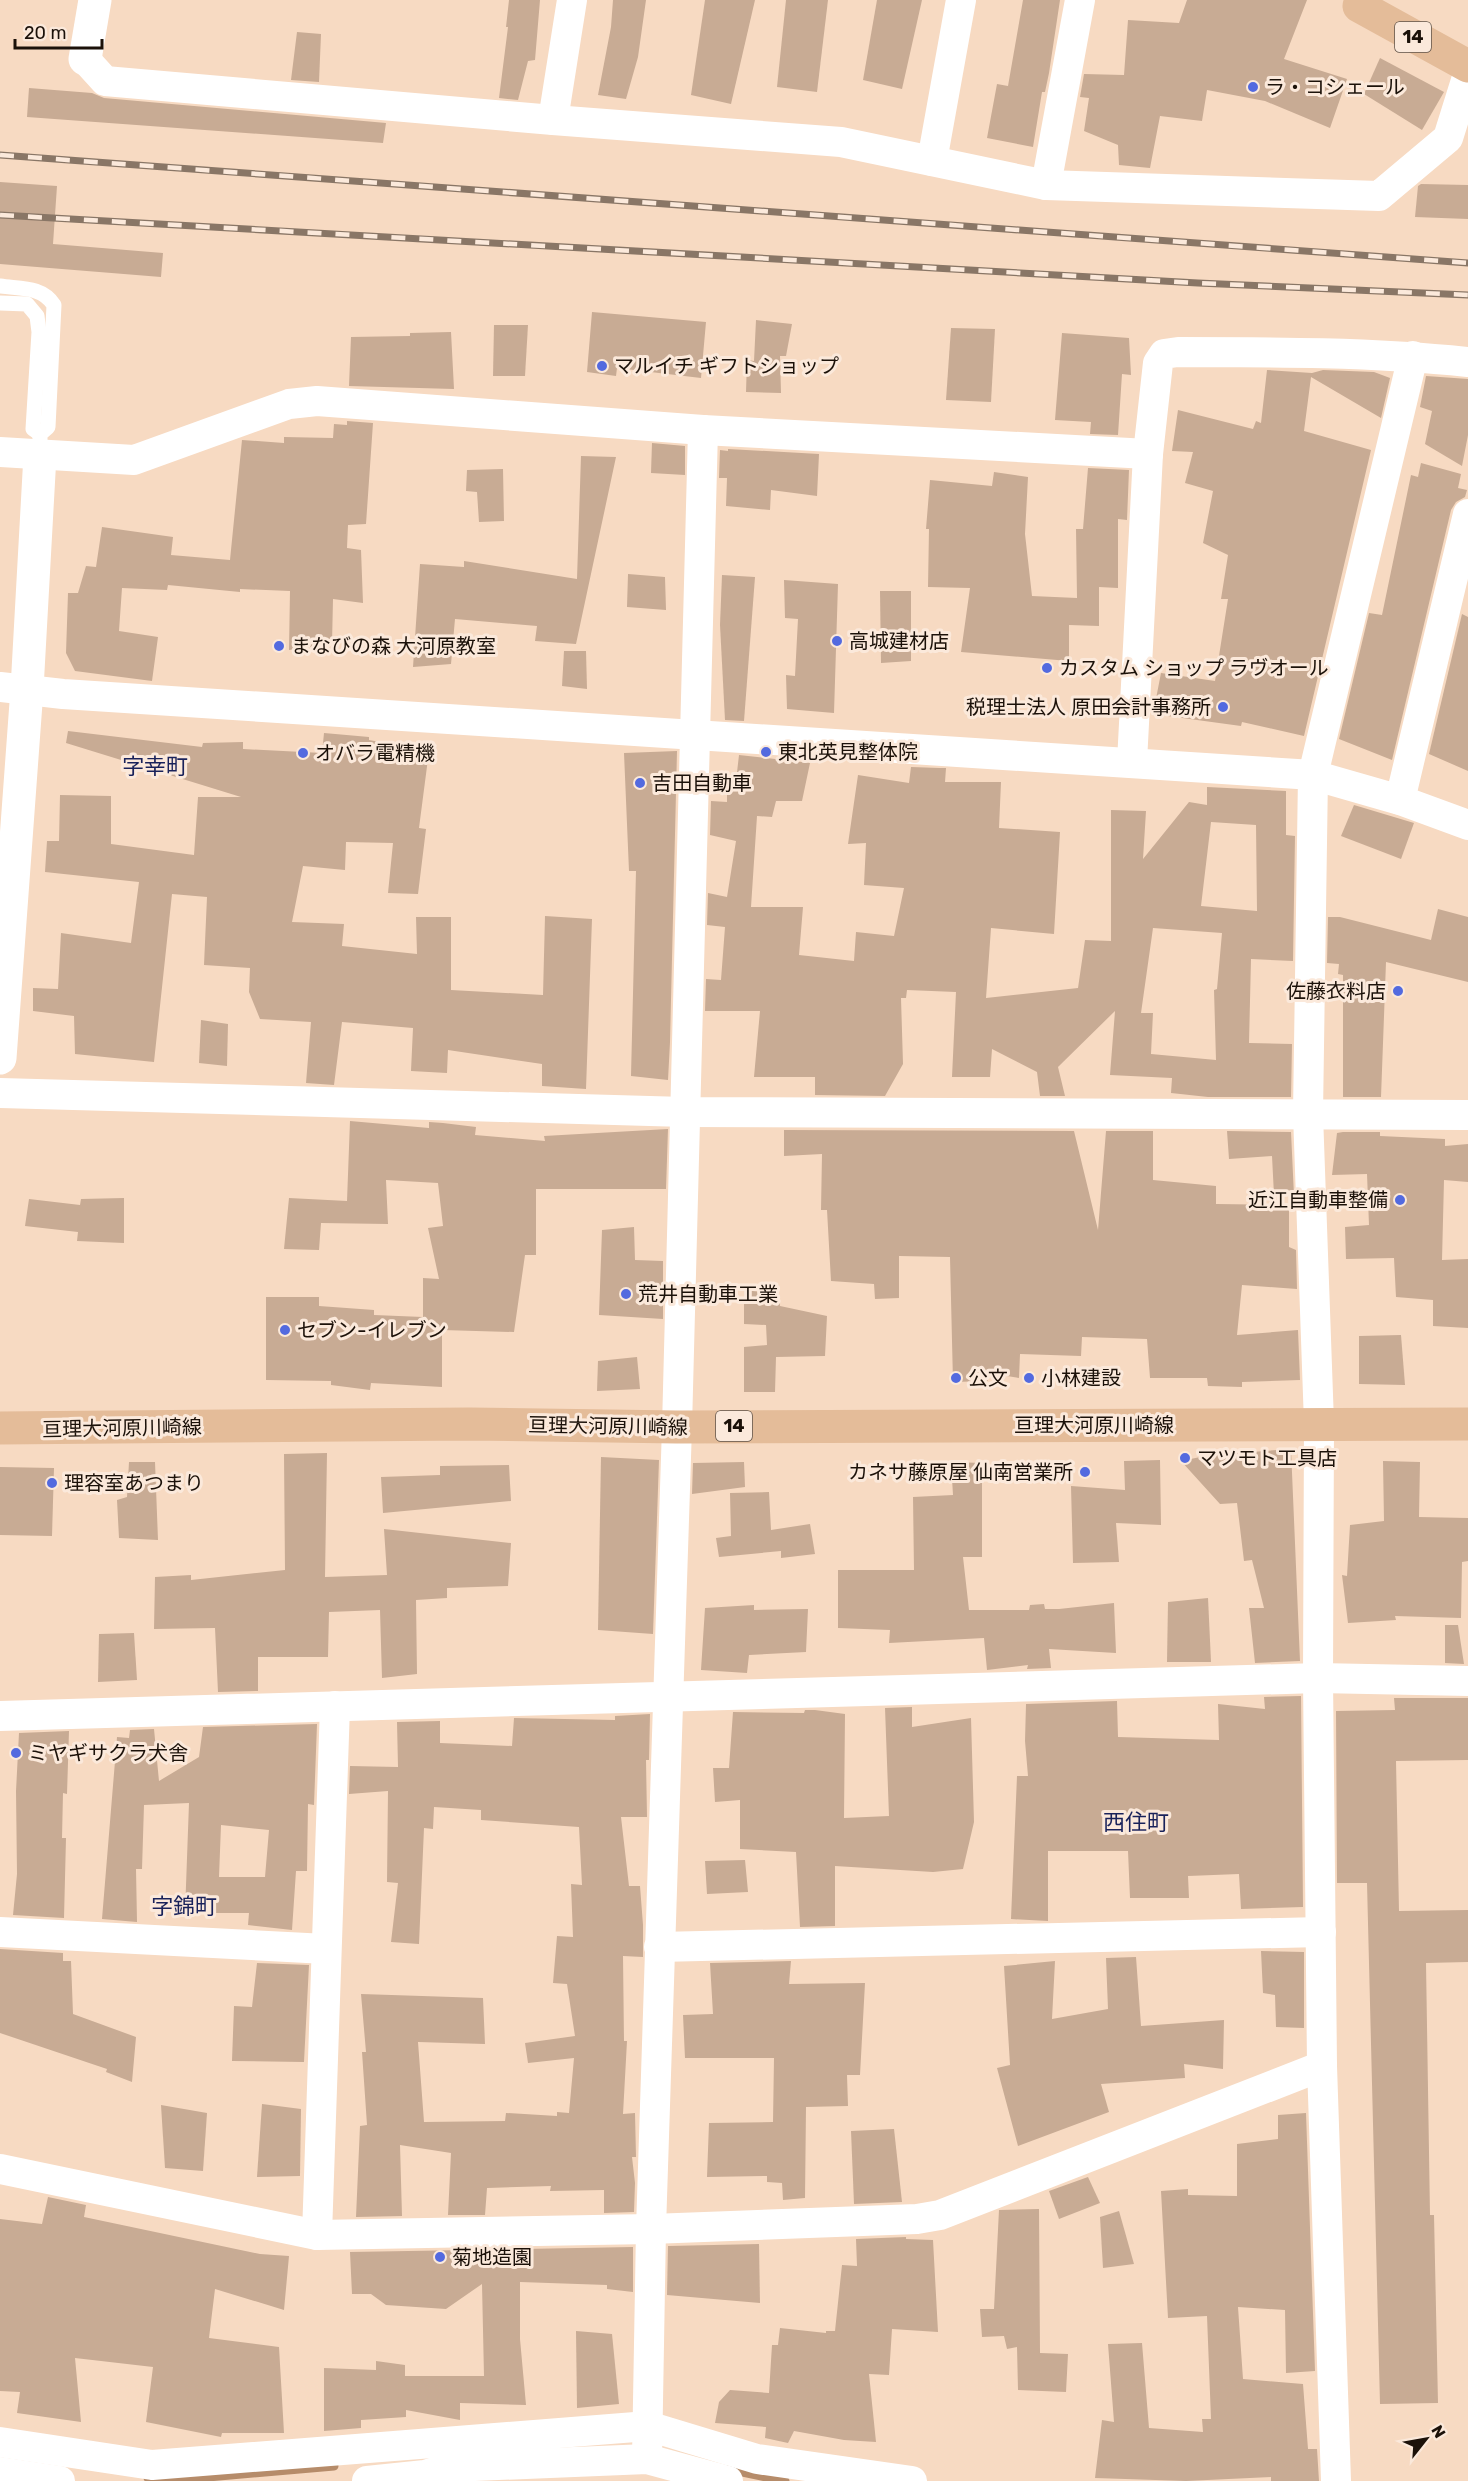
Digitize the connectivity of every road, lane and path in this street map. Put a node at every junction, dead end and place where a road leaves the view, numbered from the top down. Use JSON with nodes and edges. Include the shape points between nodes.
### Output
{"nodes":[{"id":1,"x":95,"y":0,"type":"edge"},
{"id":2,"x":572,"y":0,"type":"edge"},
{"id":3,"x":961,"y":0,"type":"edge"},
{"id":4,"x":1080,"y":0,"type":"edge"},
{"id":5,"x":1357,"y":2,"type":"edge"},
{"id":6,"x":85,"y":59,"type":"joint"},
{"id":7,"x":1468,"y":66,"type":"edge"},
{"id":8,"x":1468,"y":74,"type":"edge"},
{"id":9,"x":553,"y":120,"type":"junction"},
{"id":10,"x":932,"y":161,"type":"junction"},
{"id":11,"x":1046,"y":185,"type":"junction"},
{"id":12,"x":0,"y":286,"type":"edge"},
{"id":13,"x":0,"y":303,"type":"edge"},
{"id":14,"x":1413,"y":357,"type":"junction"},
{"id":15,"x":1468,"y":362,"type":"edge"},
{"id":16,"x":704,"y":429,"type":"junction"},
{"id":17,"x":40,"y":445,"type":"junction"},
{"id":18,"x":0,"y":452,"type":"edge"},
{"id":19,"x":1148,"y":454,"type":"junction"},
{"id":20,"x":1468,"y":514,"type":"edge"},
{"id":21,"x":13,"y":688,"type":"edge"},
{"id":22,"x":695,"y":734,"type":"junction"},
{"id":23,"x":1132,"y":762,"type":"junction"},
{"id":24,"x":1313,"y":775,"type":"junction"},
{"id":25,"x":1400,"y":800,"type":"junction"},
{"id":26,"x":1468,"y":825,"type":"edge"},
{"id":27,"x":0,"y":1058,"type":"edge"},
{"id":28,"x":0,"y":1093,"type":"edge"},
{"id":29,"x":685,"y":1112,"type":"junction"},
{"id":30,"x":1308,"y":1114,"type":"junction"},
{"id":31,"x":1468,"y":1115,"type":"edge"},
{"id":32,"x":1319,"y":1424,"type":"junction"},
{"id":33,"x":1468,"y":1424,"type":"edge"},
{"id":34,"x":677,"y":1427,"type":"junction"},
{"id":35,"x":0,"y":1428,"type":"edge"},
{"id":36,"x":1318,"y":1678,"type":"junction"},
{"id":37,"x":1468,"y":1681,"type":"edge"},
{"id":38,"x":666,"y":1696,"type":"junction"},
{"id":39,"x":335,"y":1706,"type":"junction"},
{"id":40,"x":0,"y":1716,"type":"edge"},
{"id":41,"x":0,"y":1932,"type":"edge"},
{"id":42,"x":1321,"y":1932,"type":"junction"},
{"id":43,"x":659,"y":1947,"type":"junction"},
{"id":44,"x":326,"y":1950,"type":"junction"},
{"id":45,"x":1322,"y":2066,"type":"junction"},
{"id":46,"x":0,"y":2169,"type":"edge"},
{"id":47,"x":651,"y":2229,"type":"junction"},
{"id":48,"x":317,"y":2235,"type":"junction"},
{"id":49,"x":648,"y":2426,"type":"junction"},
{"id":50,"x":0,"y":2442,"type":"edge"},
{"id":51,"x":647,"y":2459,"type":"junction"},
{"id":52,"x":0,"y":2472,"type":"edge"},
{"id":53,"x":424,"y":2478,"type":"edge"},
{"id":54,"x":60,"y":2481,"type":"edge"},
{"id":55,"x":367,"y":2481,"type":"edge"},
{"id":56,"x":728,"y":2481,"type":"edge"},
{"id":57,"x":903,"y":2481,"type":"edge"},
{"id":58,"x":1336,"y":2481,"type":"edge"}],
"edges":[{"from":1,"to":6,"type":"street"},
{"from":2,"to":9,"type":"street"},
{"from":3,"to":10,"type":"street"},
{"from":4,"to":11,"type":"street"},
{"from":5,"to":7,"type":"main road","number":"14"},
{"from":6,"to":9,"type":"street","via":[[105,81]]},
{"from":8,"to":11,"type":"street","via":[[1448,138],[1379,196]]},
{"from":9,"to":10,"type":"street","via":[[841,142]]},
{"from":10,"to":11,"type":"street"},
{"from":12,"to":17,"type":"lane","via":[[40,291],[54,305],[48,427]]},
{"from":13,"to":17,"type":"lane","via":[[27,304],[37,316],[33,429]]},
{"from":14,"to":15,"type":"street"},
{"from":14,"to":19,"type":"street","via":[[1297,352],[1164,354],[1158,363]]},
{"from":14,"to":24,"type":"street"},
{"from":16,"to":17,"type":"street","via":[[317,401],[290,404],[134,460]]},
{"from":16,"to":19,"type":"street"},
{"from":16,"to":22,"type":"street"},
{"from":17,"to":18,"type":"street"},
{"from":17,"to":21,"type":"street"},
{"from":19,"to":23,"type":"street"},
{"from":20,"to":25,"type":"street"},
{"from":21,"to":22,"type":"street"},
{"from":21,"to":27,"type":"street"},
{"from":22,"to":23,"type":"street"},
{"from":22,"to":29,"type":"street"},
{"from":23,"to":24,"type":"street"},
{"from":24,"to":25,"type":"street"},
{"from":24,"to":30,"type":"street"},
{"from":25,"to":26,"type":"street"},
{"from":28,"to":29,"type":"street"},
{"from":29,"to":30,"type":"street"},
{"from":29,"to":34,"type":"street"},
{"from":30,"to":31,"type":"street"},
{"from":30,"to":32,"type":"street"},
{"from":32,"to":33,"type":"main road","name":"亘理大河原川崎線","number":"14"},
{"from":32,"to":34,"type":"main road","name":"亘理大河原川崎線","number":"14"},
{"from":32,"to":36,"type":"street"},
{"from":34,"to":35,"type":"main road","name":"亘理大河原川崎線","number":"14","via":[[458,1424]]},
{"from":34,"to":38,"type":"street"},
{"from":36,"to":37,"type":"street"},
{"from":36,"to":38,"type":"street"},
{"from":36,"to":42,"type":"street"},
{"from":38,"to":39,"type":"street"},
{"from":38,"to":43,"type":"street"},
{"from":39,"to":40,"type":"street"},
{"from":39,"to":44,"type":"street"},
{"from":41,"to":44,"type":"street"},
{"from":42,"to":43,"type":"street"},
{"from":42,"to":45,"type":"street"},
{"from":43,"to":47,"type":"street"},
{"from":44,"to":48,"type":"street"},
{"from":45,"to":47,"type":"street","via":[[940,2215]]},
{"from":45,"to":58,"type":"street"},
{"from":46,"to":48,"type":"street"},
{"from":47,"to":48,"type":"street"},
{"from":47,"to":49,"type":"street"},
{"from":49,"to":50,"type":"street","via":[[152,2465]]},
{"from":49,"to":51,"type":"street"},
{"from":49,"to":57,"type":"street","via":[[757,2458]]},
{"from":51,"to":53,"type":"street","via":[[450,2467]]},
{"from":51,"to":56,"type":"street"},
{"from":52,"to":54,"type":"street"},
{"from":53,"to":55,"type":"street"}]}
